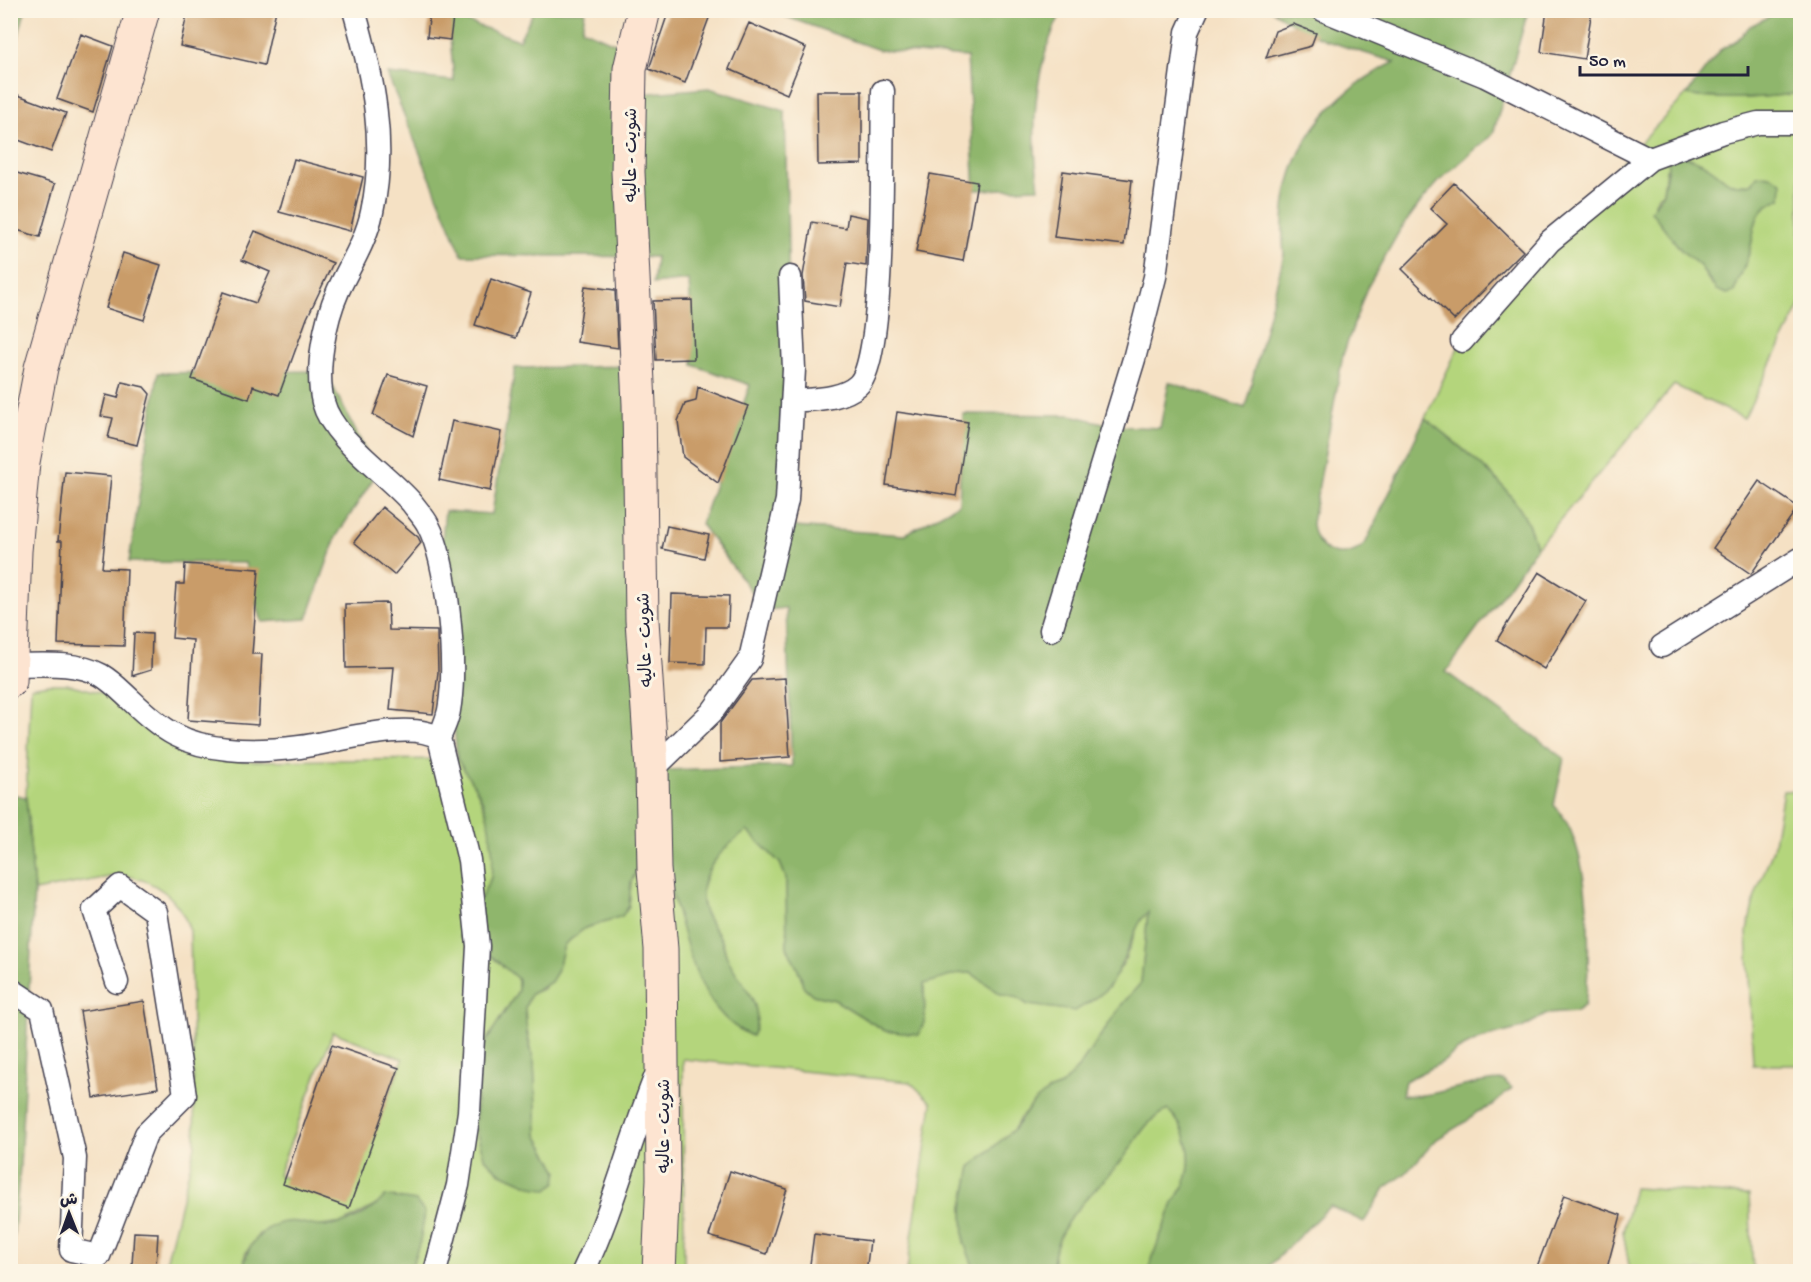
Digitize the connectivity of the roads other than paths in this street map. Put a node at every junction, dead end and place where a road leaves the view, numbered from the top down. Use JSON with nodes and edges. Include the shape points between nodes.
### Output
{"nodes":[{"id":1,"x":143,"y":10,"type":"edge"},
{"id":2,"x":354,"y":10,"type":"edge"},
{"id":3,"x":644,"y":10,"type":"edge"},
{"id":4,"x":1197,"y":10,"type":"edge"},
{"id":5,"x":1323,"y":10,"type":"edge"},
{"id":6,"x":883,"y":91,"type":"dead end"},
{"id":7,"x":1800,"y":123,"type":"edge"},
{"id":8,"x":1650,"y":159,"type":"junction"},
{"id":9,"x":790,"y":277,"type":"dead end"},
{"id":10,"x":1462,"y":341,"type":"dead end"},
{"id":11,"x":792,"y":401,"type":"junction"},
{"id":12,"x":1800,"y":559,"type":"edge"},
{"id":13,"x":1051,"y":630,"type":"dead end"},
{"id":14,"x":1662,"y":646,"type":"dead end"},
{"id":15,"x":11,"y":665,"type":"edge"},
{"id":16,"x":10,"y":681,"type":"edge"},
{"id":17,"x":439,"y":738,"type":"junction"},
{"id":18,"x":652,"y":770,"type":"junction"},
{"id":19,"x":117,"y":982,"type":"dead end"},
{"id":20,"x":10,"y":989,"type":"edge"},
{"id":21,"x":662,"y":1060,"type":"junction"},
{"id":22,"x":99,"y":1264,"type":"edge"},
{"id":23,"x":435,"y":1272,"type":"edge"},
{"id":24,"x":584,"y":1272,"type":"edge"},
{"id":25,"x":659,"y":1272,"type":"edge"}],
"edges":[{"from":1,"to":15,"type":"street","via":[[41,368],[23,462]]},
{"from":2,"to":17,"type":"street","via":[[374,98],[378,169],[372,213],[337,293],[319,375],[323,404],[335,426],[412,503],[428,524],[437,549],[452,676],[450,706]]},
{"from":3,"to":18,"type":"street","name":"شويت - عاليه","via":[[630,69],[628,172],[639,404],[642,620]]},
{"from":4,"to":13,"type":"street","via":[[1187,32],[1155,277],[1134,359]]},
{"from":5,"to":8,"type":"street","via":[[1485,76]]},
{"from":6,"to":11,"type":"street","via":[[878,282],[871,354],[858,385],[839,394]]},
{"from":7,"to":8,"type":"street","via":[[1758,123]]},
{"from":8,"to":10,"type":"street","via":[[1550,241]]},
{"from":9,"to":11,"type":"street"},
{"from":11,"to":18,"type":"street","via":[[787,500],[750,659],[712,712]]},
{"from":12,"to":14,"type":"street"},
{"from":15,"to":16,"type":"street"},
{"from":15,"to":17,"type":"street","via":[[74,667],[99,674],[176,738],[194,744],[265,751],[386,732],[429,732]]},
{"from":17,"to":23,"type":"street","via":[[470,860],[478,946],[469,1112],[458,1185]]},
{"from":18,"to":21,"type":"street","name":"شويت - عاليه"},
{"from":19,"to":22,"type":"street","via":[[94,910],[120,886],[156,912],[185,1095],[146,1134]]},
{"from":20,"to":22,"type":"street","via":[[42,1010],[75,1158],[71,1250]]},
{"from":21,"to":24,"type":"street"},
{"from":21,"to":25,"type":"street","name":"شويت - عاليه"}]}
